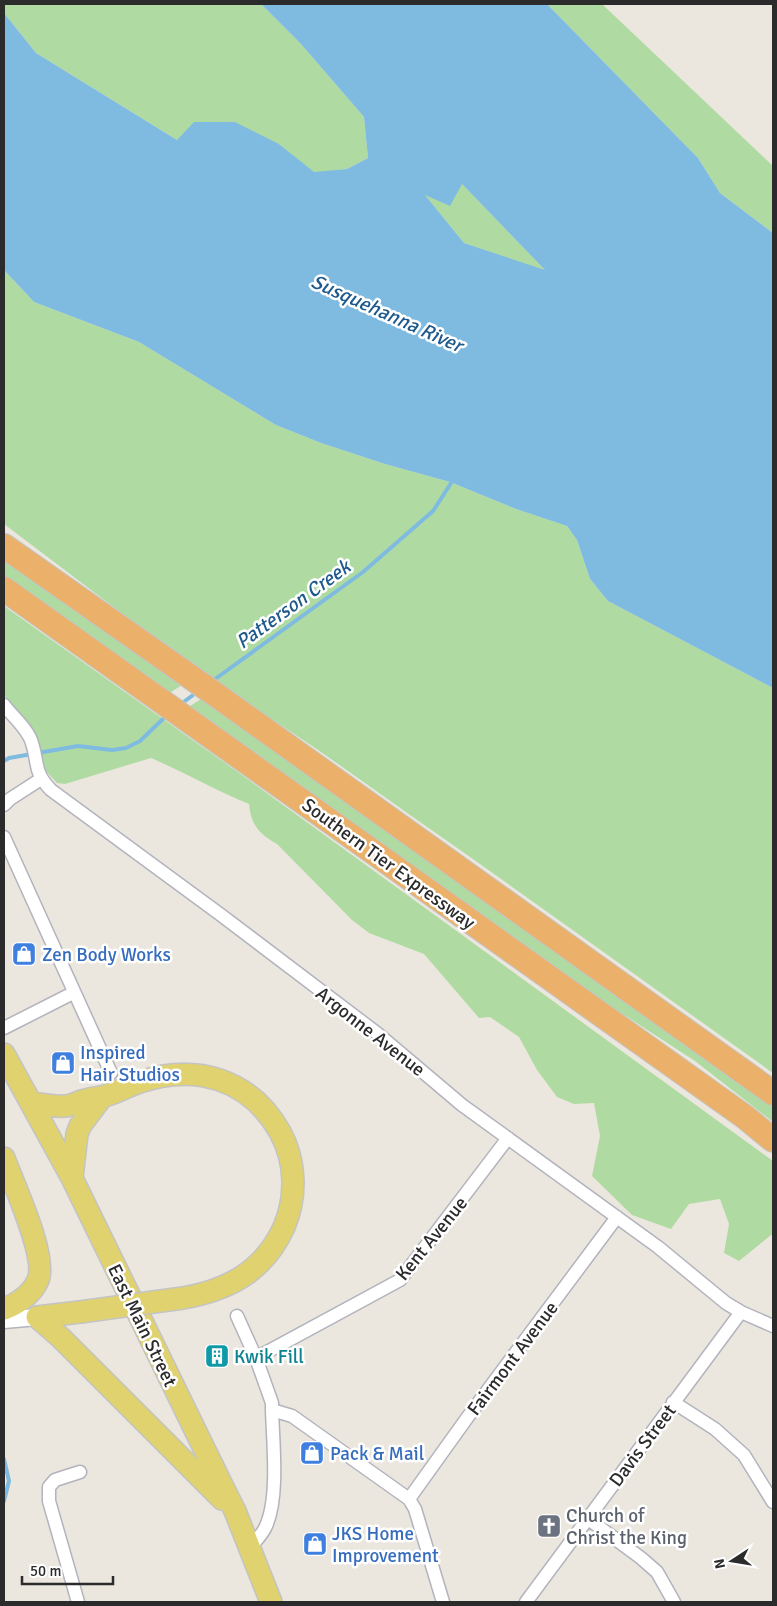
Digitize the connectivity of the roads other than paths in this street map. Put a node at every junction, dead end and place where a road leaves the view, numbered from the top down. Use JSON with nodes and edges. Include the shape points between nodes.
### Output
{"nodes":[{"id":1,"x":4,"y":546,"type":"edge"},
{"id":2,"x":4,"y":589,"type":"edge"},
{"id":3,"x":4,"y":705,"type":"edge"},
{"id":4,"x":40,"y":779,"type":"junction"},
{"id":5,"x":4,"y":805,"type":"edge"},
{"id":6,"x":4,"y":837,"type":"edge"},
{"id":7,"x":73,"y":993,"type":"junction"},
{"id":8,"x":4,"y":1028,"type":"edge"},
{"id":9,"x":4,"y":1054,"type":"edge"},
{"id":10,"x":110,"y":1073,"type":"dead end"},
{"id":11,"x":773,"y":1093,"type":"edge"},
{"id":12,"x":102,"y":1097,"type":"junction"},
{"id":13,"x":31,"y":1102,"type":"junction"},
{"id":14,"x":508,"y":1138,"type":"junction"},
{"id":15,"x":773,"y":1140,"type":"edge"},
{"id":16,"x":4,"y":1158,"type":"edge"},
{"id":17,"x":72,"y":1178,"type":"junction"},
{"id":18,"x":617,"y":1217,"type":"junction"},
{"id":19,"x":4,"y":1309,"type":"edge"},
{"id":20,"x":740,"y":1312,"type":"junction"},
{"id":21,"x":237,"y":1316,"type":"dead end"},
{"id":22,"x":37,"y":1317,"type":"junction"},
{"id":23,"x":4,"y":1320,"type":"edge"},
{"id":24,"x":773,"y":1326,"type":"edge"},
{"id":25,"x":256,"y":1358,"type":"junction"},
{"id":26,"x":673,"y":1402,"type":"junction"},
{"id":27,"x":272,"y":1410,"type":"junction"},
{"id":28,"x":80,"y":1472,"type":"dead end"},
{"id":29,"x":409,"y":1499,"type":"junction"},
{"id":30,"x":773,"y":1502,"type":"edge"},
{"id":31,"x":234,"y":1512,"type":"junction"},
{"id":32,"x":587,"y":1518,"type":"junction"},
{"id":33,"x":250,"y":1548,"type":"junction"},
{"id":34,"x":78,"y":1602,"type":"edge"},
{"id":35,"x":271,"y":1602,"type":"edge"},
{"id":36,"x":443,"y":1602,"type":"edge"},
{"id":37,"x":526,"y":1602,"type":"edge"},
{"id":38,"x":674,"y":1602,"type":"edge"}],
"edges":[{"from":1,"to":11,"type":"highway","name":"Southern Tier Expressway"},
{"from":2,"to":15,"type":"highway","name":"Southern Tier Expressway","via":[[737,1111]]},
{"from":3,"to":4,"type":"street","via":[[28,734]]},
{"from":4,"to":5,"type":"street"},
{"from":4,"to":14,"type":"street","name":"Argonne Avenue","via":[[378,1034],[462,1105]]},
{"from":6,"to":7,"type":"street"},
{"from":7,"to":8,"type":"street"},
{"from":7,"to":10,"type":"street"},
{"from":9,"to":13,"type":"main road","name":"East Main Street"},
{"from":12,"to":13,"type":"main road","via":[[65,1106]]},
{"from":12,"to":17,"type":"main road","via":[[77,1134]]},
{"from":12,"to":22,"type":"main road","bridge":true,"via":[[139,1082],[188,1074],[220,1079],[239,1088],[265,1110],[281,1134],[292,1165],[290,1209],[276,1242],[260,1262],[242,1277],[219,1289],[184,1298]]},
{"from":13,"to":17,"type":"main road","name":"East Main Street"},
{"from":14,"to":18,"type":"street","name":"Argonne Avenue"},
{"from":14,"to":25,"type":"street","name":"Kent Avenue","via":[[400,1280]]},
{"from":16,"to":19,"type":"main road","via":[[40,1259],[39,1279],[27,1296]]},
{"from":17,"to":31,"type":"main road","name":"East Main Street"},
{"from":18,"to":20,"type":"street","name":"Argonne Avenue"},
{"from":18,"to":29,"type":"street","name":"Fairmont Avenue"},
{"from":20,"to":24,"type":"street","name":"Argonne Avenue"},
{"from":20,"to":26,"type":"street","name":"Davis Street"},
{"from":21,"to":25,"type":"street"},
{"from":22,"to":23,"type":"street"},
{"from":22,"to":31,"type":"main road"},
{"from":25,"to":27,"type":"street"},
{"from":26,"to":30,"type":"street","via":[[715,1429],[744,1455]]},
{"from":26,"to":32,"type":"street","name":"Davis Street"},
{"from":27,"to":29,"type":"street","via":[[292,1416]]},
{"from":27,"to":33,"type":"street","via":[[274,1485],[270,1517]]},
{"from":28,"to":34,"type":"street","via":[[55,1480],[49,1487],[49,1501]]},
{"from":29,"to":36,"type":"street","via":[[415,1509]]},
{"from":31,"to":33,"type":"main road","name":"East Main Street"},
{"from":32,"to":37,"type":"street","name":"Davis Street"},
{"from":32,"to":38,"type":"street","via":[[657,1572]]},
{"from":33,"to":35,"type":"main road","name":"East Main Street"}]}
